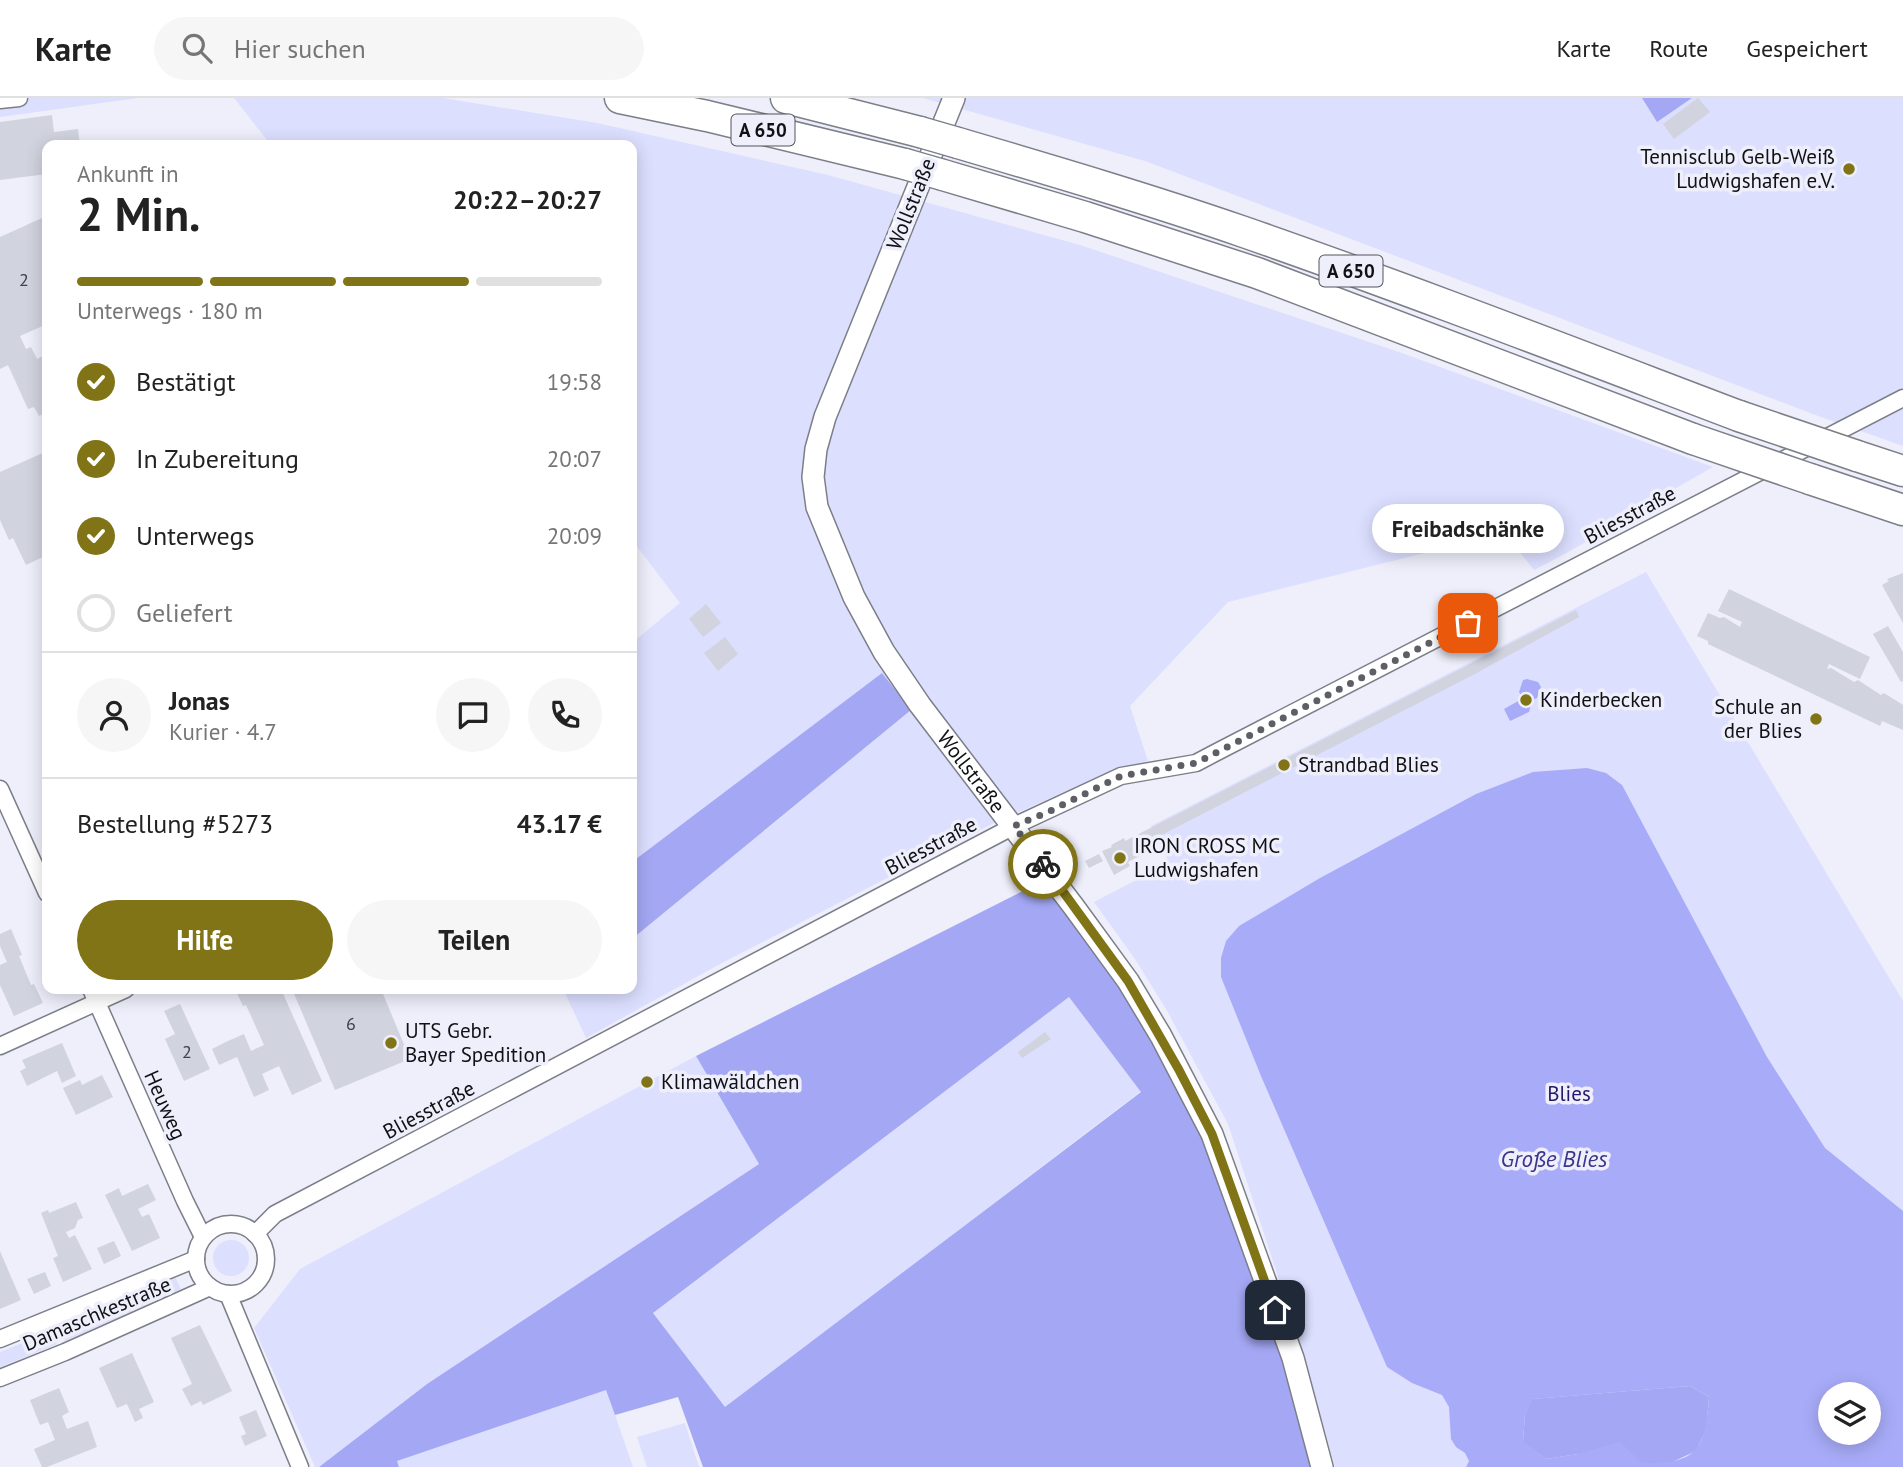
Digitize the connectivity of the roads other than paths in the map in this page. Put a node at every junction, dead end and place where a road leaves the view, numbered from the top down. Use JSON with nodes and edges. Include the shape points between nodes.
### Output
{"nodes":[{"id":1,"x":19,"y":98,"type":"edge"},
{"id":2,"x":620,"y":98,"type":"edge"},
{"id":3,"x":786,"y":98,"type":"edge"},
{"id":4,"x":954,"y":98,"type":"edge"},
{"id":5,"x":0,"y":100,"type":"edge"},
{"id":6,"x":1903,"y":398,"type":"edge"},
{"id":7,"x":1903,"y":471,"type":"edge"},
{"id":8,"x":1903,"y":510,"type":"edge"},
{"id":9,"x":0,"y":789,"type":"edge"},
{"id":10,"x":1014,"y":826,"type":"junction"},
{"id":11,"x":42,"y":882,"type":"edge"},
{"id":12,"x":94,"y":995,"type":"edge"},
{"id":13,"x":0,"y":1046,"type":"edge"},
{"id":14,"x":255,"y":1234,"type":"junction"},
{"id":15,"x":203,"y":1237,"type":"junction"},
{"id":16,"x":196,"y":1258,"type":"junction"},
{"id":17,"x":210,"y":1287,"type":"junction"},
{"id":18,"x":228,"y":1294,"type":"junction"},
{"id":19,"x":0,"y":1339,"type":"edge"},
{"id":20,"x":0,"y":1378,"type":"edge"},
{"id":21,"x":300,"y":1467,"type":"edge"},
{"id":22,"x":1322,"y":1467,"type":"edge"}],
"edges":[{"from":1,"to":5,"type":"street"},
{"from":2,"to":8,"type":"highway","number":"A 650","bridge":true,"via":[[905,164],[1085,217],[1257,273],[1693,439]]},
{"from":3,"to":7,"type":"highway","number":"A 650","bridge":true,"via":[[958,142],[1241,231],[1739,416]]},
{"from":4,"to":10,"type":"street","name":"Wollstraße","via":[[825,418],[813,477],[825,529],[853,597],[884,652]]},
{"from":6,"to":10,"type":"street","name":"Bliesstraße","via":[[1196,763],[1121,776]]},
{"from":9,"to":11,"type":"street"},
{"from":10,"to":14,"type":"street","name":"Bliesstraße","via":[[275,1214]]},
{"from":10,"to":22,"type":"street","name":"Wollstraße","via":[[1128,981],[1212,1134],[1293,1359]]},
{"from":12,"to":13,"type":"street"},
{"from":12,"to":15,"type":"street","name":"Heuweg"},
{"from":14,"to":15,"type":"street","via":[[247,1227],[226,1224]]},
{"from":14,"to":18,"type":"street","via":[[266,1257],[262,1275],[248,1290]]},
{"from":15,"to":16,"type":"street"},
{"from":16,"to":17,"type":"street","via":[[197,1269]]},
{"from":16,"to":19,"type":"street","name":"Damaschkestraße"},
{"from":17,"to":18,"type":"street"},
{"from":17,"to":20,"type":"street","name":"Damaschkestraße"},
{"from":18,"to":21,"type":"street"}]}
